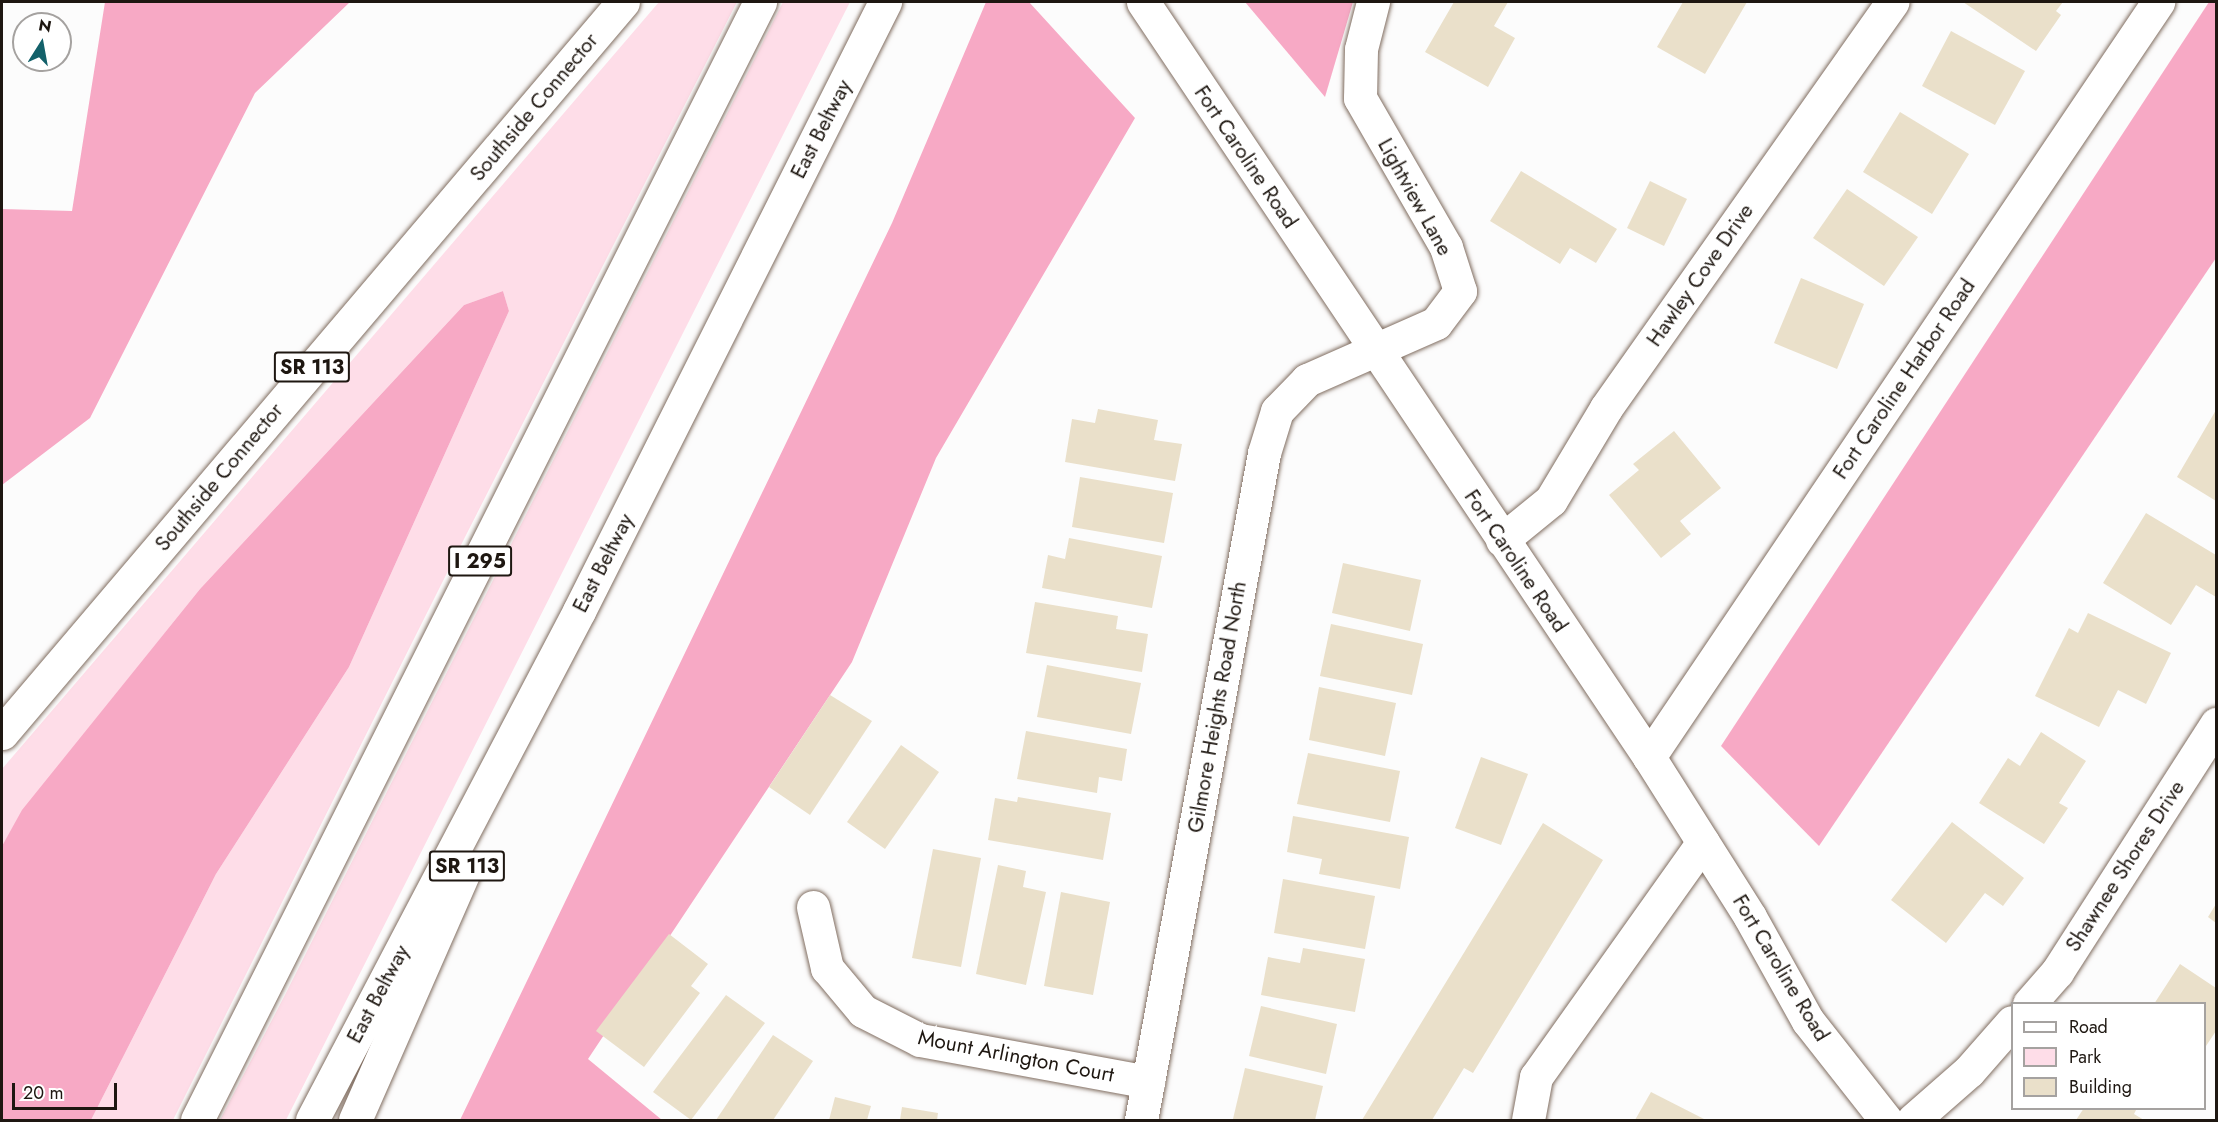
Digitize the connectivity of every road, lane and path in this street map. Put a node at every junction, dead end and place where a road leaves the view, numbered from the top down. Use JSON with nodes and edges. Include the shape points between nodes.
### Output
{"nodes":[{"id":1,"x":623,"y":2,"type":"edge"},
{"id":2,"x":760,"y":2,"type":"edge"},
{"id":3,"x":885,"y":2,"type":"edge"},
{"id":4,"x":1143,"y":2,"type":"edge"},
{"id":5,"x":1372,"y":2,"type":"edge"},
{"id":6,"x":1892,"y":2,"type":"edge"},
{"id":7,"x":2158,"y":2,"type":"edge"},
{"id":8,"x":1375,"y":350,"type":"junction"},
{"id":9,"x":1502,"y":540,"type":"junction"},
{"id":10,"x":579,"y":611,"type":"junction"},
{"id":11,"x":2217,"y":724,"type":"edge"},
{"id":12,"x":2,"y":733,"type":"edge"},
{"id":13,"x":1649,"y":757,"type":"junction"},
{"id":14,"x":1703,"y":842,"type":"junction"},
{"id":15,"x":813,"y":907,"type":"dead end"},
{"id":16,"x":2031,"y":1002,"type":"edge"},
{"id":17,"x":2011,"y":1024,"type":"edge"},
{"id":18,"x":1148,"y":1082,"type":"junction"},
{"id":19,"x":197,"y":1120,"type":"edge"},
{"id":20,"x":312,"y":1120,"type":"edge"},
{"id":21,"x":355,"y":1120,"type":"edge"},
{"id":22,"x":1141,"y":1120,"type":"edge"},
{"id":23,"x":1528,"y":1120,"type":"edge"},
{"id":24,"x":1886,"y":1120,"type":"edge"},
{"id":25,"x":1913,"y":1120,"type":"edge"}],
"edges":[{"from":1,"to":12,"type":"main road","name":"Southside Connector","number":"SR 113"},
{"from":2,"to":19,"type":"main road","number":"I 295"},
{"from":3,"to":10,"type":"main road","name":"East Beltway"},
{"from":4,"to":8,"type":"main road","name":"Fort Caroline Road"},
{"from":5,"to":8,"type":"main road","name":"Lightview Lane","via":[[1361,49],[1360,98],[1446,247],[1460,291],[1436,323]]},
{"from":6,"to":9,"type":"main road","name":"Hawley Cove Drive","via":[[1606,408],[1551,500]]},
{"from":7,"to":13,"type":"main road","name":"Fort Caroline Harbor Road"},
{"from":8,"to":9,"type":"main road","name":"Fort Caroline Road"},
{"from":8,"to":18,"type":"main road","name":"Gilmore Heights Road North","via":[[1307,380],[1277,411],[1264,453]]},
{"from":9,"to":13,"type":"main road","name":"Fort Caroline Road"},
{"from":10,"to":20,"type":"main road","name":"East Beltway"},
{"from":10,"to":21,"type":"main road","number":"SR 113"},
{"from":11,"to":16,"type":"main road","name":"Shawnee Shores Drive","via":[[2057,972]]},
{"from":13,"to":14,"type":"main road","name":"Fort Caroline Road"},
{"from":14,"to":23,"type":"main road","via":[[1536,1077]]},
{"from":14,"to":24,"type":"main road","name":"Fort Caroline Road","via":[[1808,1021]]},
{"from":15,"to":18,"type":"main road","name":"Mount Arlington Court","via":[[827,968],[863,1011],[882,1021],[920,1040]]},
{"from":17,"to":25,"type":"main road","via":[[1969,1071]]},
{"from":18,"to":22,"type":"main road","name":"Gilmore Heights Road North"}]}
